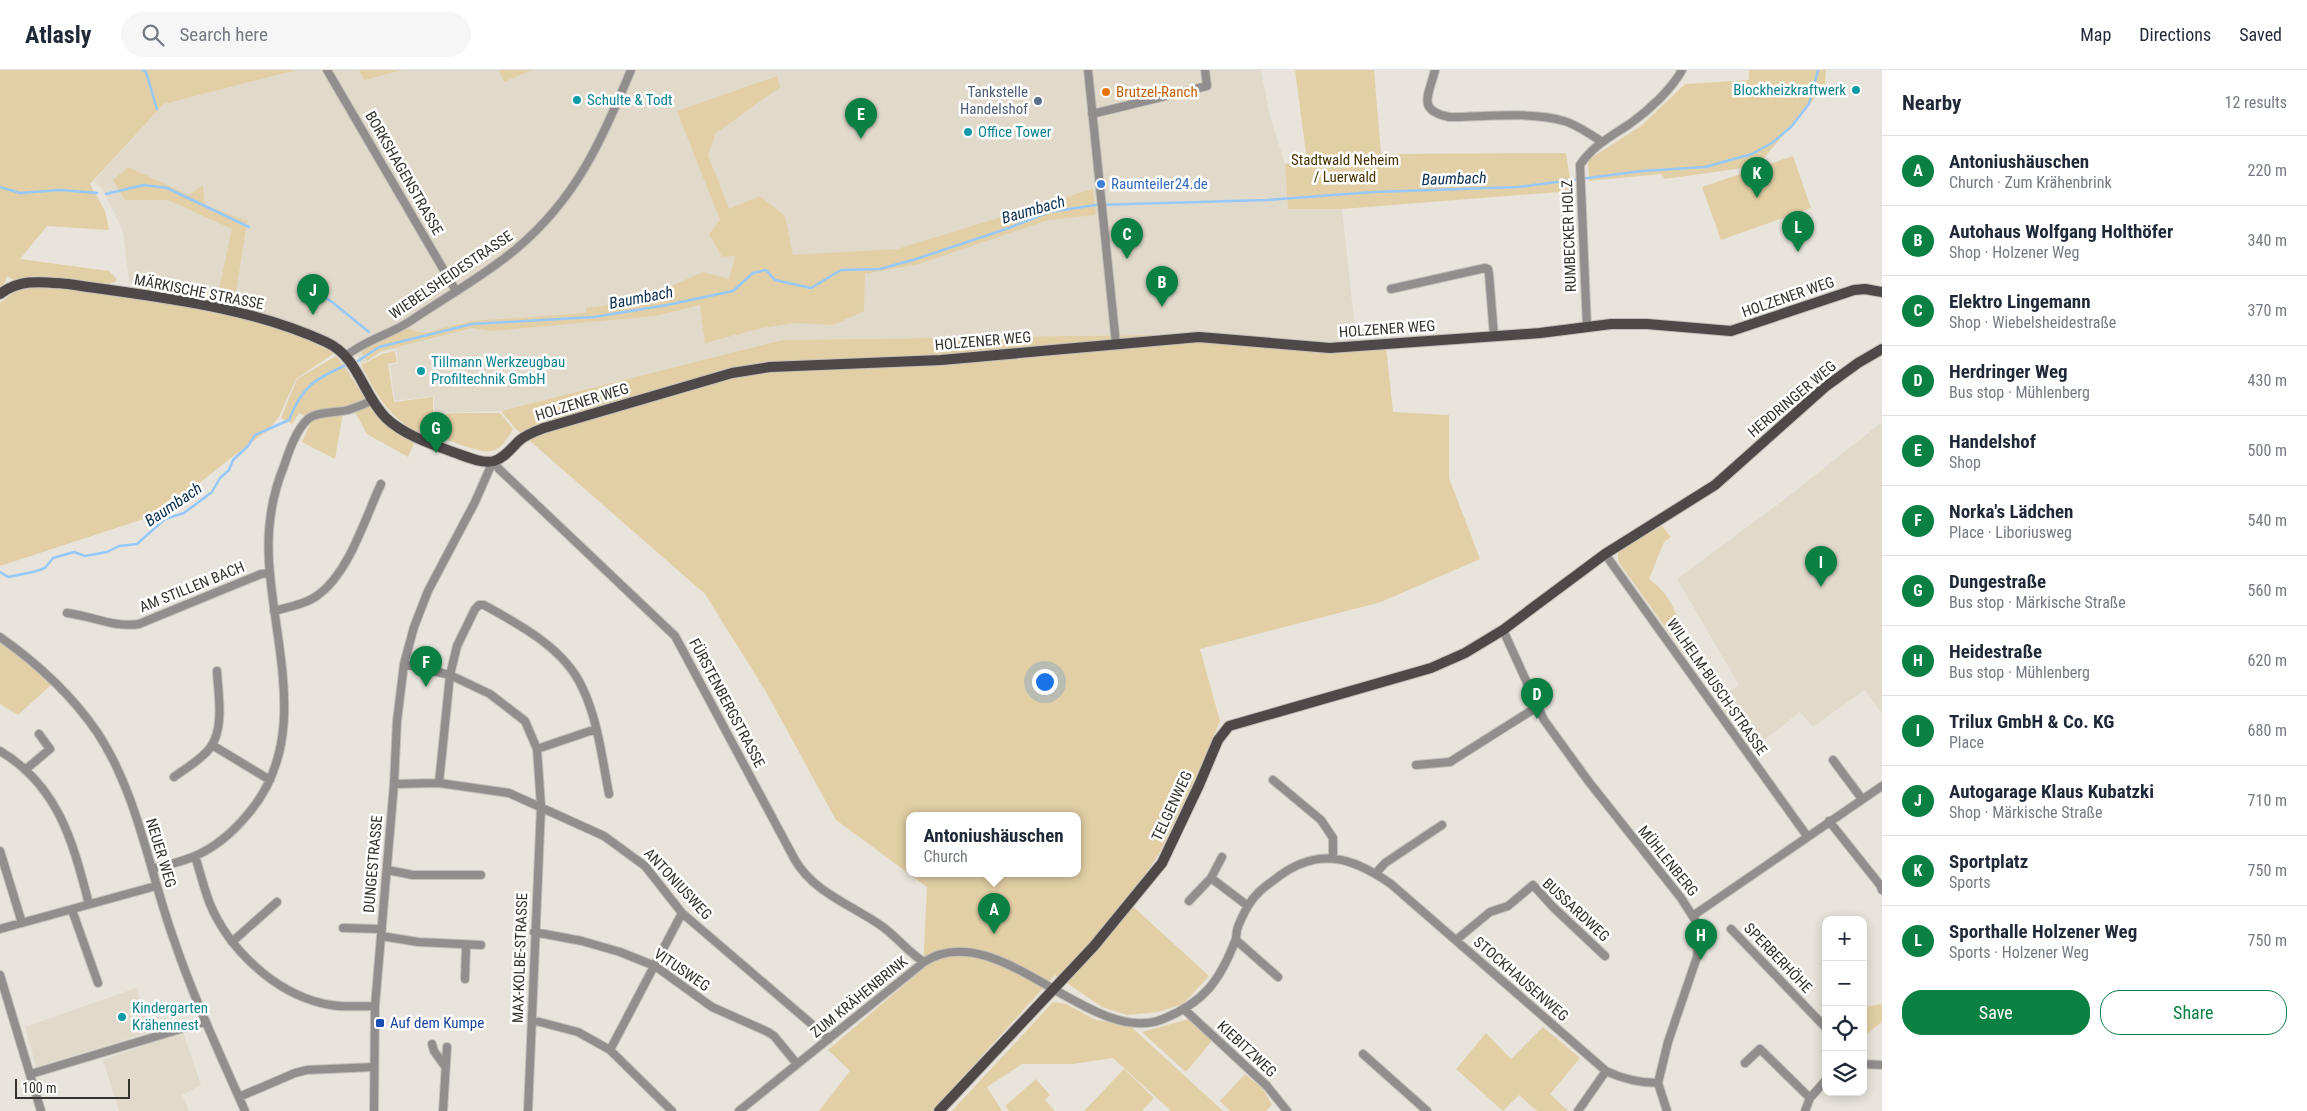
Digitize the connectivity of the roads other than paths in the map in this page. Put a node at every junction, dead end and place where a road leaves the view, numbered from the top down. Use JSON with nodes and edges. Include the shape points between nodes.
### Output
{"nodes":[{"id":1,"x":327,"y":70,"type":"edge"},
{"id":2,"x":631,"y":70,"type":"edge"},
{"id":3,"x":1088,"y":70,"type":"edge"},
{"id":4,"x":1205,"y":70,"type":"edge"},
{"id":5,"x":1435,"y":70,"type":"edge"},
{"id":6,"x":1682,"y":70,"type":"edge"},
{"id":7,"x":1092,"y":114,"type":"junction"},
{"id":8,"x":1601,"y":141,"type":"junction"},
{"id":9,"x":1392,"y":289,"type":"dead end"},
{"id":10,"x":456,"y":290,"type":"junction"},
{"id":11,"x":1882,"y":292,"type":"edge"},
{"id":12,"x":0,"y":294,"type":"edge"},
{"id":13,"x":1586,"y":327,"type":"junction"},
{"id":14,"x":1494,"y":336,"type":"junction"},
{"id":15,"x":1116,"y":344,"type":"junction"},
{"id":16,"x":1882,"y":349,"type":"edge"},
{"id":17,"x":346,"y":356,"type":"junction"},
{"id":18,"x":373,"y":400,"type":"junction"},
{"id":19,"x":493,"y":461,"type":"junction"},
{"id":20,"x":381,"y":484,"type":"dead end"},
{"id":21,"x":1605,"y":554,"type":"junction"},
{"id":22,"x":270,"y":573,"type":"junction"},
{"id":23,"x":274,"y":611,"type":"junction"},
{"id":24,"x":67,"y":613,"type":"dead end"},
{"id":25,"x":1503,"y":630,"type":"junction"},
{"id":26,"x":0,"y":637,"type":"edge"},
{"id":27,"x":404,"y":664,"type":"junction"},
{"id":28,"x":217,"y":671,"type":"dead end"},
{"id":29,"x":450,"y":675,"type":"junction"},
{"id":30,"x":1537,"y":707,"type":"junction"},
{"id":31,"x":596,"y":730,"type":"junction"},
{"id":32,"x":39,"y":734,"type":"dead end"},
{"id":33,"x":212,"y":745,"type":"junction"},
{"id":34,"x":537,"y":749,"type":"junction"},
{"id":35,"x":0,"y":751,"type":"edge"},
{"id":36,"x":1833,"y":760,"type":"dead end"},
{"id":37,"x":1416,"y":765,"type":"dead end"},
{"id":38,"x":25,"y":770,"type":"junction"},
{"id":39,"x":174,"y":778,"type":"dead end"},
{"id":40,"x":270,"y":780,"type":"junction"},
{"id":41,"x":1274,"y":780,"type":"dead end"},
{"id":42,"x":439,"y":783,"type":"junction"},
{"id":43,"x":394,"y":784,"type":"junction"},
{"id":44,"x":1882,"y":786,"type":"edge"},
{"id":45,"x":609,"y":794,"type":"dead end"},
{"id":46,"x":1862,"y":799,"type":"junction"},
{"id":47,"x":541,"y":806,"type":"junction"},
{"id":48,"x":1829,"y":821,"type":"junction"},
{"id":49,"x":1442,"y":825,"type":"dead end"},
{"id":50,"x":1807,"y":836,"type":"junction"},
{"id":51,"x":0,"y":851,"type":"edge"},
{"id":52,"x":195,"y":856,"type":"junction"},
{"id":53,"x":1222,"y":857,"type":"dead end"},
{"id":54,"x":1333,"y":857,"type":"junction"},
{"id":55,"x":152,"y":869,"type":"junction"},
{"id":56,"x":387,"y":870,"type":"junction"},
{"id":57,"x":1376,"y":873,"type":"junction"},
{"id":58,"x":481,"y":875,"type":"dead end"},
{"id":59,"x":1211,"y":878,"type":"junction"},
{"id":60,"x":156,"y":886,"type":"junction"},
{"id":61,"x":1882,"y":890,"type":"edge"},
{"id":62,"x":1190,"y":901,"type":"dead end"},
{"id":63,"x":277,"y":902,"type":"dead end"},
{"id":64,"x":89,"y":904,"type":"junction"},
{"id":65,"x":1248,"y":906,"type":"junction"},
{"id":66,"x":72,"y":910,"type":"junction"},
{"id":67,"x":682,"y":913,"type":"junction"},
{"id":68,"x":1694,"y":915,"type":"junction"},
{"id":69,"x":22,"y":923,"type":"junction"},
{"id":70,"x":342,"y":928,"type":"dead end"},
{"id":71,"x":0,"y":929,"type":"edge"},
{"id":72,"x":1731,"y":929,"type":"dead end"},
{"id":73,"x":534,"y":932,"type":"junction"},
{"id":74,"x":381,"y":933,"type":"junction"},
{"id":75,"x":1236,"y":940,"type":"junction"},
{"id":76,"x":1456,"y":940,"type":"junction"},
{"id":77,"x":232,"y":942,"type":"junction"},
{"id":78,"x":466,"y":945,"type":"junction"},
{"id":79,"x":481,"y":945,"type":"dead end"},
{"id":80,"x":1605,"y":956,"type":"dead end"},
{"id":81,"x":924,"y":962,"type":"junction"},
{"id":82,"x":655,"y":966,"type":"junction"},
{"id":83,"x":1011,"y":966,"type":"joint"},
{"id":84,"x":0,"y":975,"type":"edge"},
{"id":85,"x":1278,"y":977,"type":"dead end"},
{"id":86,"x":464,"y":979,"type":"dead end"},
{"id":87,"x":98,"y":983,"type":"dead end"},
{"id":88,"x":1053,"y":989,"type":"junction"},
{"id":89,"x":375,"y":1006,"type":"junction"},
{"id":90,"x":1185,"y":1010,"type":"junction"},
{"id":91,"x":532,"y":1020,"type":"junction"},
{"id":92,"x":204,"y":1022,"type":"junction"},
{"id":93,"x":1822,"y":1024,"type":"edge"},
{"id":94,"x":829,"y":1039,"type":"junction"},
{"id":95,"x":432,"y":1044,"type":"dead end"},
{"id":96,"x":446,"y":1047,"type":"dead end"},
{"id":97,"x":610,"y":1050,"type":"junction"},
{"id":98,"x":1363,"y":1054,"type":"dead end"},
{"id":99,"x":797,"y":1064,"type":"junction"},
{"id":100,"x":1745,"y":1064,"type":"dead end"},
{"id":101,"x":1867,"y":1064,"type":"edge"},
{"id":102,"x":444,"y":1065,"type":"junction"},
{"id":103,"x":1882,"y":1065,"type":"edge"},
{"id":104,"x":374,"y":1067,"type":"junction"},
{"id":105,"x":1606,"y":1071,"type":"junction"},
{"id":106,"x":31,"y":1074,"type":"junction"},
{"id":107,"x":1658,"y":1083,"type":"junction"},
{"id":108,"x":1822,"y":1084,"type":"edge"},
{"id":109,"x":239,"y":1097,"type":"junction"},
{"id":110,"x":1810,"y":1098,"type":"junction"},
{"id":111,"x":41,"y":1111,"type":"edge"},
{"id":112,"x":245,"y":1111,"type":"edge"},
{"id":113,"x":374,"y":1111,"type":"edge"},
{"id":114,"x":443,"y":1111,"type":"edge"},
{"id":115,"x":528,"y":1111,"type":"edge"},
{"id":116,"x":672,"y":1111,"type":"edge"},
{"id":117,"x":739,"y":1111,"type":"edge"},
{"id":118,"x":940,"y":1111,"type":"edge"},
{"id":119,"x":1286,"y":1111,"type":"edge"},
{"id":120,"x":1427,"y":1111,"type":"edge"},
{"id":121,"x":1578,"y":1111,"type":"edge"},
{"id":122,"x":1667,"y":1111,"type":"edge"},
{"id":123,"x":1805,"y":1111,"type":"edge"}],
"edges":[{"from":1,"to":10,"type":"street","name":"BORKSHAGENSTRASSE"},
{"from":2,"to":10,"type":"street","name":"WIEBELSHEIDESTRASSE","via":[[603,137],[566,198],[515,250]]},
{"from":3,"to":7,"type":"street"},
{"from":4,"to":7,"type":"street","via":[[1207,86]]},
{"from":5,"to":8,"type":"street","via":[[1426,104],[1435,114],[1449,117],[1545,117],[1578,126]]},
{"from":6,"to":8,"type":"street","name":"RUMBECKER HOLZ","via":[[1654,103],[1632,122]]},
{"from":7,"to":15,"type":"street"},
{"from":8,"to":13,"type":"street","name":"RUMBECKER HOLZ","via":[[1580,165]]},
{"from":9,"to":14,"type":"street","via":[[1485,268],[1489,274]]},
{"from":10,"to":17,"type":"street","name":"WIEBELSHEIDESTRASSE","via":[[399,328]]},
{"from":11,"to":13,"type":"main road","name":"HOLZENER WEG","via":[[1854,290],[1731,331],[1630,323]]},
{"from":12,"to":17,"type":"main road","name":"MÄRKISCHE STRASSE","via":[[20,283],[44,282],[194,304],[275,323],[327,342]]},
{"from":13,"to":14,"type":"main road","name":"HOLZENER WEG"},
{"from":14,"to":15,"type":"main road","name":"HOLZENER WEG","via":[[1330,348],[1212,337]]},
{"from":15,"to":19,"type":"main road","name":"HOLZENER WEG","via":[[941,360],[790,365],[748,370],[544,428],[521,439],[501,458]]},
{"from":16,"to":21,"type":"main road","name":"HERDRINGER WEG","via":[[1825,387],[1714,485]]},
{"from":17,"to":18,"type":"main road","name":"MÄRKISCHE STRASSE"},
{"from":18,"to":19,"type":"main road","name":"MÄRKISCHE STRASSE","via":[[386,418],[408,433],[465,456]]},
{"from":18,"to":22,"type":"street","via":[[308,418],[301,429],[280,476],[269,530]]},
{"from":19,"to":27,"type":"street","name":"DUNGESTRASSE","via":[[476,502],[428,591]]},
{"from":19,"to":81,"type":"street","name":"FÜRSTENBERGSTRASSE","via":[[675,636],[800,868],[820,888],[882,926]]},
{"from":20,"to":23,"type":"street","via":[[351,551],[332,582],[306,602]]},
{"from":21,"to":25,"type":"main road","name":"HERDRINGER WEG"},
{"from":21,"to":50,"type":"street","name":"WILHELM-BUSCH-STRASSE"},
{"from":22,"to":23,"type":"street"},
{"from":22,"to":24,"type":"street","name":"AM STILLEN BACH","via":[[139,624],[120,626],[86,615]]},
{"from":23,"to":40,"type":"street","via":[[283,673],[285,723],[280,753]]},
{"from":25,"to":30,"type":"street","name":"MÜHLENBERG"},
{"from":25,"to":88,"type":"main road","name":"TELGENWEG","via":[[1465,653],[1431,668],[1229,726],[1218,740],[1162,863],[1094,946]]},
{"from":26,"to":55,"type":"street","name":"NEUER WEG","via":[[54,681],[97,733],[125,788]]},
{"from":27,"to":29,"type":"street","name":"MAX-KOLBE-STRASSE"},
{"from":27,"to":43,"type":"street","name":"DUNGESTRASSE"},
{"from":28,"to":33,"type":"street","via":[[218,723]]},
{"from":29,"to":31,"type":"street","via":[[457,646],[475,609],[484,605],[534,634],[571,670],[581,685]]},
{"from":29,"to":34,"type":"street","name":"MAX-KOLBE-STRASSE","via":[[490,694],[516,713],[525,721]]},
{"from":29,"to":42,"type":"street"},
{"from":30,"to":37,"type":"street","via":[[1450,762]]},
{"from":30,"to":68,"type":"street","name":"MÜHLENBERG","via":[[1589,782]]},
{"from":31,"to":34,"type":"street"},
{"from":31,"to":45,"type":"street"},
{"from":32,"to":38,"type":"street","via":[[50,749]]},
{"from":33,"to":39,"type":"street"},
{"from":33,"to":40,"type":"street"},
{"from":34,"to":47,"type":"street","name":"MAX-KOLBE-STRASSE"},
{"from":35,"to":38,"type":"street"},
{"from":36,"to":46,"type":"street"},
{"from":38,"to":64,"type":"street","via":[[48,794],[66,825]]},
{"from":40,"to":52,"type":"street","via":[[256,806],[240,824]]},
{"from":41,"to":54,"type":"street","via":[[1321,820],[1333,838]]},
{"from":42,"to":43,"type":"street","name":"ANTONIUSWEG"},
{"from":42,"to":47,"type":"street","name":"ANTONIUSWEG","via":[[496,790]]},
{"from":43,"to":56,"type":"street","name":"DUNGESTRASSE"},
{"from":44,"to":46,"type":"street"},
{"from":46,"to":48,"type":"street"},
{"from":47,"to":67,"type":"street","name":"ANTONIUSWEG","via":[[604,836],[629,853],[645,866]]},
{"from":47,"to":73,"type":"street","name":"MAX-KOLBE-STRASSE"},
{"from":48,"to":50,"type":"street"},
{"from":48,"to":61,"type":"street"},
{"from":49,"to":57,"type":"street","via":[[1385,863]]},
{"from":50,"to":68,"type":"street"},
{"from":51,"to":69,"type":"street"},
{"from":52,"to":55,"type":"street"},
{"from":52,"to":77,"type":"street","via":[[210,903]]},
{"from":53,"to":59,"type":"street"},
{"from":54,"to":57,"type":"street","name":"STOCKHAUSENWEG","via":[[1350,860]]},
{"from":54,"to":65,"type":"street","name":"STOCKHAUSENWEG","via":[[1286,871],[1260,889]]},
{"from":55,"to":60,"type":"street","name":"NEUER WEG"},
{"from":56,"to":58,"type":"street","via":[[422,876]]},
{"from":56,"to":74,"type":"street","name":"DUNGESTRASSE"},
{"from":57,"to":76,"type":"street","name":"STOCKHAUSENWEG"},
{"from":59,"to":62,"type":"street"},
{"from":59,"to":65,"type":"street"},
{"from":60,"to":64,"type":"street"},
{"from":60,"to":92,"type":"street","name":"NEUER WEG"},
{"from":63,"to":77,"type":"street"},
{"from":64,"to":66,"type":"street"},
{"from":65,"to":75,"type":"street","name":"STOCKHAUSENWEG"},
{"from":66,"to":69,"type":"street"},
{"from":66,"to":87,"type":"street"},
{"from":67,"to":82,"type":"street"},
{"from":67,"to":94,"type":"street","name":"ANTONIUSWEG"},
{"from":68,"to":107,"type":"street","name":"MÜHLENBERG","via":[[1698,924],[1699,948]]},
{"from":69,"to":71,"type":"street"},
{"from":70,"to":74,"type":"street","name":"DUNGESTRASSE"},
{"from":72,"to":93,"type":"street","name":"SPERBERHÖHE"},
{"from":73,"to":82,"type":"street","name":"VITUSWEG","via":[[582,941]]},
{"from":73,"to":91,"type":"street","name":"MAX-KOLBE-STRASSE"},
{"from":74,"to":78,"type":"street","via":[[418,942]]},
{"from":74,"to":89,"type":"street","name":"DUNGESTRASSE"},
{"from":75,"to":85,"type":"street"},
{"from":75,"to":90,"type":"street","name":"STOCKHAUSENWEG","via":[[1211,987]]},
{"from":76,"to":80,"type":"street","name":"BUSSARDWEG","via":[[1490,912],[1508,906],[1533,885]]},
{"from":76,"to":105,"type":"street","name":"STOCKHAUSENWEG"},
{"from":77,"to":89,"type":"street","via":[[257,967],[297,996],[323,1004]]},
{"from":78,"to":79,"type":"street"},
{"from":78,"to":86,"type":"street"},
{"from":81,"to":83,"type":"street","name":"ZUM KRÄHENBRINK","via":[[940,954],[967,952]]},
{"from":81,"to":94,"type":"street","name":"ZUM KRÄHENBRINK"},
{"from":82,"to":97,"type":"street"},
{"from":82,"to":99,"type":"street","name":"VITUSWEG","via":[[712,1007],[774,1036]]},
{"from":83,"to":88,"type":"street","name":"STOCKHAUSENWEG"},
{"from":84,"to":106,"type":"street"},
{"from":88,"to":90,"type":"street","name":"STOCKHAUSENWEG","via":[[1088,1008],[1132,1024],[1158,1022]]},
{"from":88,"to":118,"type":"main road","name":"TELGENWEG"},
{"from":89,"to":104,"type":"street","name":"DUNGESTRASSE"},
{"from":90,"to":119,"type":"street","name":"KIEBITZWEG","via":[[1268,1086]]},
{"from":91,"to":97,"type":"street","via":[[578,1032]]},
{"from":91,"to":115,"type":"street","name":"MAX-KOLBE-STRASSE"},
{"from":92,"to":106,"type":"street"},
{"from":92,"to":109,"type":"street","name":"NEUER WEG"},
{"from":94,"to":99,"type":"street","name":"ZUM KRÄHENBRINK"},
{"from":95,"to":102,"type":"street"},
{"from":96,"to":102,"type":"street"},
{"from":97,"to":116,"type":"street"},
{"from":98,"to":120,"type":"street"},
{"from":99,"to":117,"type":"street","name":"ZUM KRÄHENBRINK"},
{"from":100,"to":110,"type":"street","via":[[1760,1049]]},
{"from":101,"to":103,"type":"street"},
{"from":102,"to":114,"type":"street"},
{"from":104,"to":109,"type":"street","via":[[301,1071]]},
{"from":104,"to":113,"type":"street","name":"DUNGESTRASSE"},
{"from":105,"to":107,"type":"street","name":"STOCKHAUSENWEG","via":[[1621,1078]]},
{"from":105,"to":121,"type":"street"},
{"from":106,"to":111,"type":"street"},
{"from":107,"to":122,"type":"street"},
{"from":108,"to":110,"type":"street"},
{"from":109,"to":112,"type":"street","name":"NEUER WEG"},
{"from":110,"to":123,"type":"street"}]}
